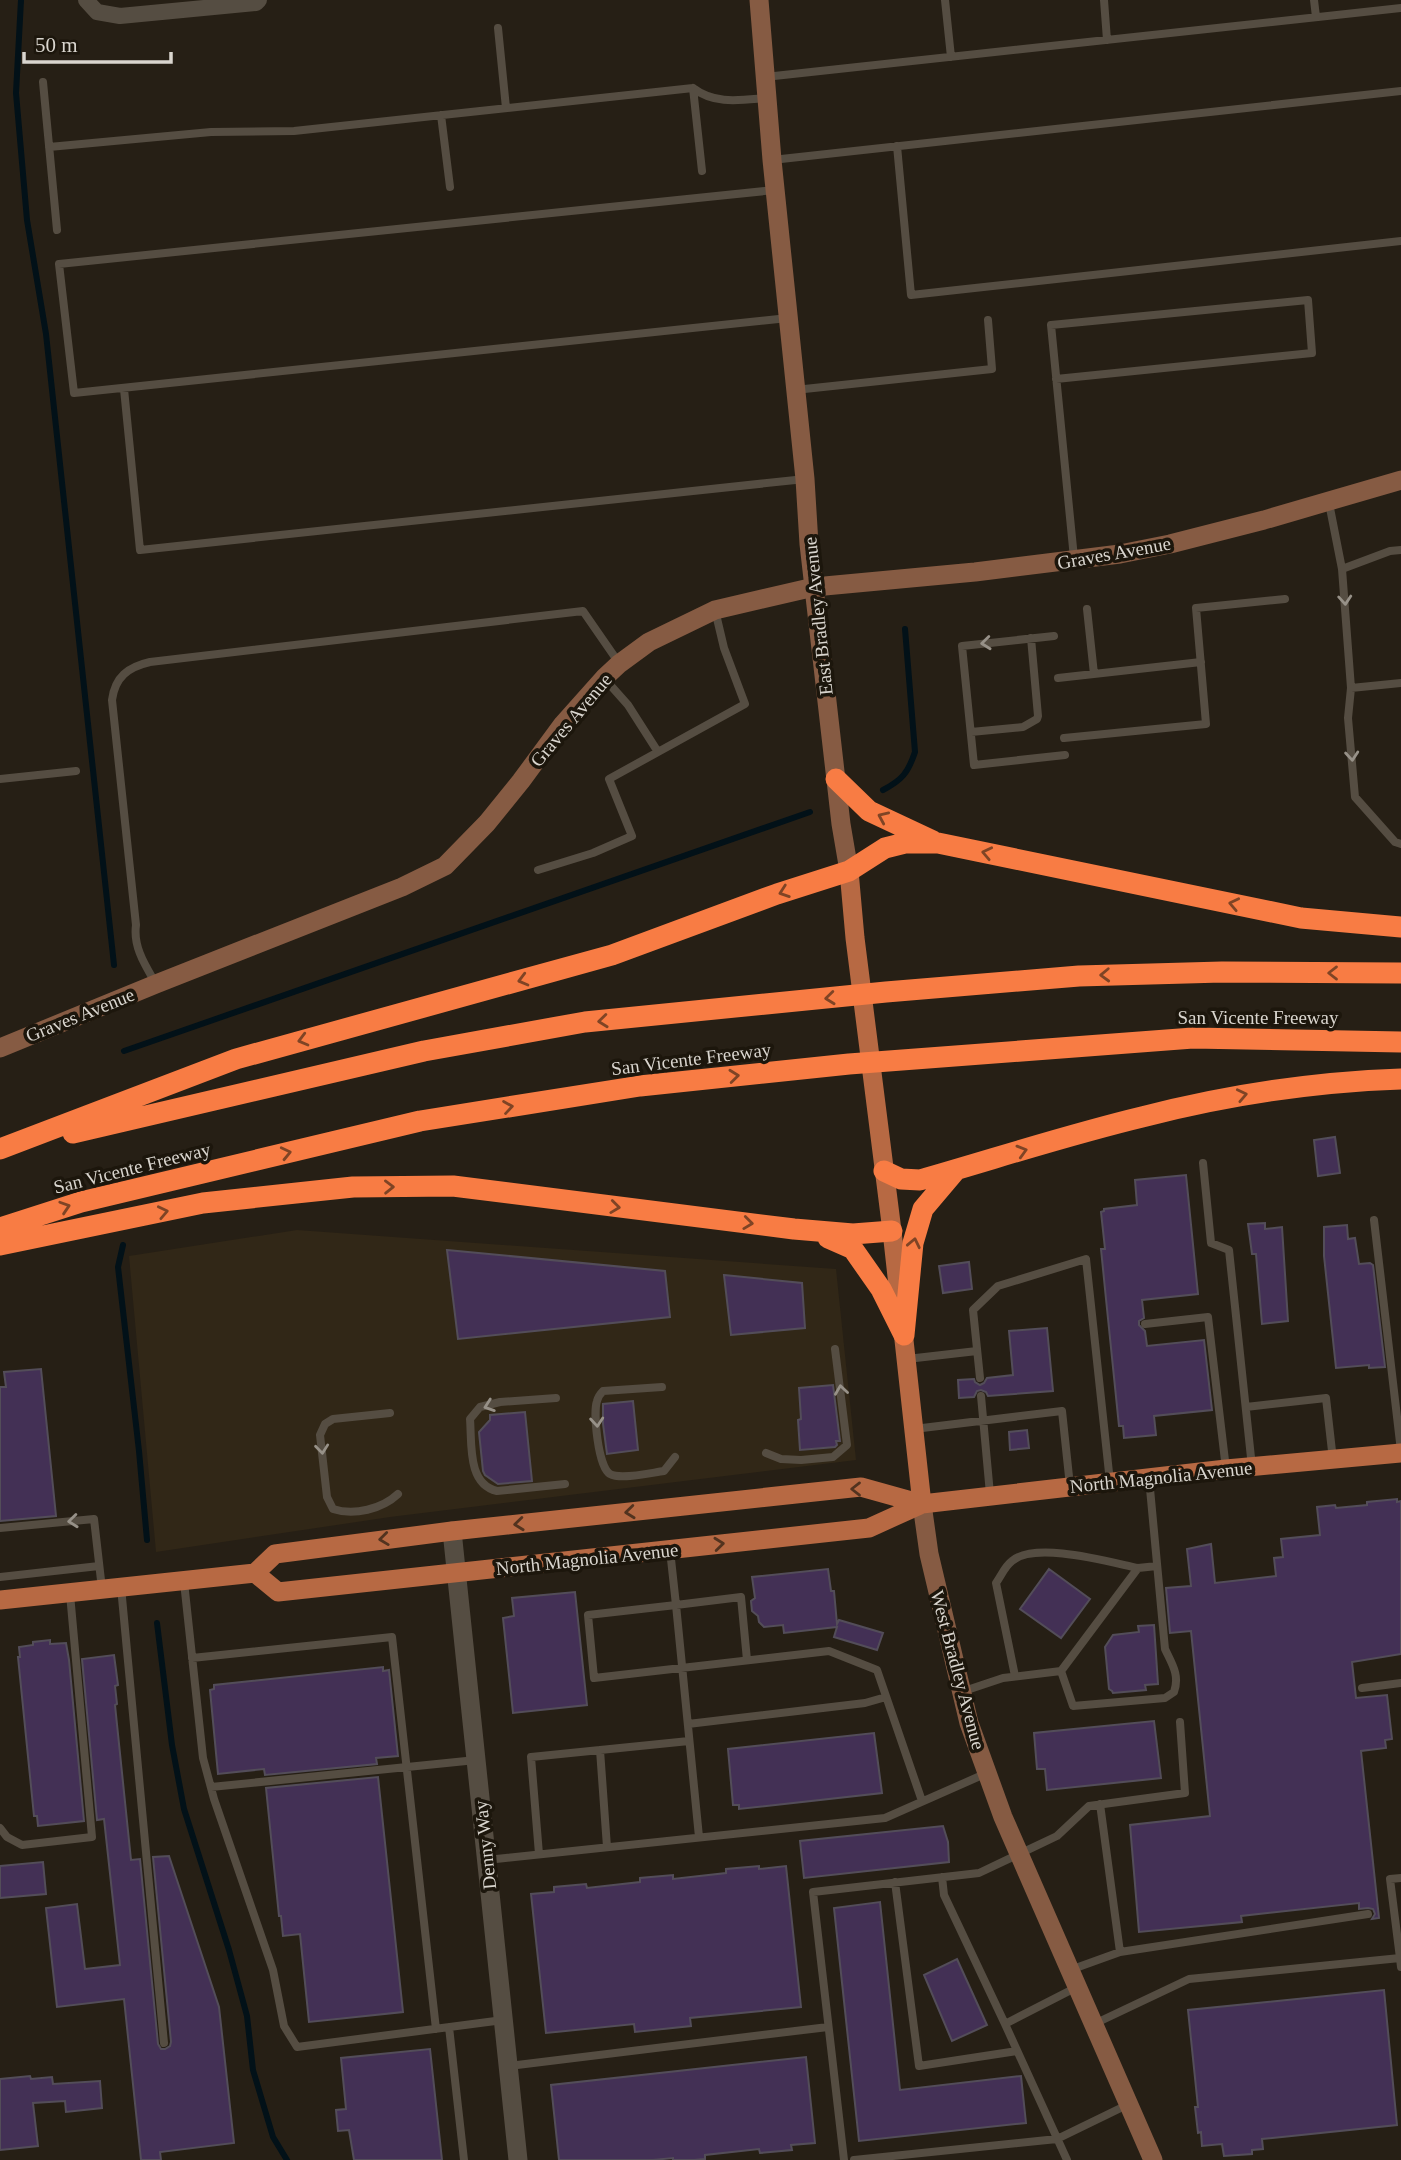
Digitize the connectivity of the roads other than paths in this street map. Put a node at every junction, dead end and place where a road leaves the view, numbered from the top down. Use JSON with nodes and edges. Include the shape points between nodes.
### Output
{"nodes":[{"id":1,"x":86,"y":0,"type":"edge"},
{"id":2,"x":259,"y":0,"type":"edge"},
{"id":3,"x":759,"y":0,"type":"edge"},
{"id":4,"x":945,"y":0,"type":"edge"},
{"id":5,"x":1104,"y":0,"type":"edge"},
{"id":6,"x":1314,"y":0,"type":"edge"},
{"id":7,"x":1401,"y":8,"type":"edge"},
{"id":8,"x":1316,"y":17,"type":"junction"},
{"id":9,"x":498,"y":28,"type":"dead end"},
{"id":10,"x":1107,"y":40,"type":"junction"},
{"id":11,"x":951,"y":57,"type":"junction"},
{"id":12,"x":765,"y":78,"type":"junction"},
{"id":13,"x":43,"y":82,"type":"dead end"},
{"id":14,"x":693,"y":88,"type":"junction"},
{"id":15,"x":1401,"y":91,"type":"edge"},
{"id":16,"x":767,"y":98,"type":"junction"},
{"id":17,"x":506,"y":108,"type":"junction"},
{"id":18,"x":441,"y":116,"type":"junction"},
{"id":19,"x":897,"y":146,"type":"junction"},
{"id":20,"x":49,"y":148,"type":"junction"},
{"id":21,"x":772,"y":160,"type":"junction"},
{"id":22,"x":702,"y":171,"type":"dead end"},
{"id":23,"x":450,"y":187,"type":"dead end"},
{"id":24,"x":775,"y":190,"type":"junction"},
{"id":25,"x":57,"y":230,"type":"dead end"},
{"id":26,"x":1401,"y":241,"type":"edge"},
{"id":27,"x":789,"y":318,"type":"junction"},
{"id":28,"x":988,"y":320,"type":"dead end"},
{"id":29,"x":1056,"y":379,"type":"junction"},
{"id":30,"x":124,"y":389,"type":"junction"},
{"id":31,"x":795,"y":390,"type":"junction"},
{"id":32,"x":805,"y":479,"type":"junction"},
{"id":33,"x":1401,"y":480,"type":"edge"},
{"id":34,"x":1329,"y":502,"type":"junction"},
{"id":35,"x":1401,"y":550,"type":"edge"},
{"id":36,"x":1075,"y":561,"type":"junction"},
{"id":37,"x":1342,"y":569,"type":"junction"},
{"id":38,"x":814,"y":587,"type":"junction"},
{"id":39,"x":1285,"y":599,"type":"dead end"},
{"id":40,"x":1087,"y":609,"type":"dead end"},
{"id":41,"x":715,"y":610,"type":"junction"},
{"id":42,"x":1054,"y":636,"type":"dead end"},
{"id":43,"x":1031,"y":638,"type":"junction"},
{"id":44,"x":1200,"y":662,"type":"junction"},
{"id":45,"x":619,"y":664,"type":"junction"},
{"id":46,"x":1094,"y":674,"type":"junction"},
{"id":47,"x":604,"y":678,"type":"junction"},
{"id":48,"x":1058,"y":678,"type":"dead end"},
{"id":49,"x":1401,"y":683,"type":"edge"},
{"id":50,"x":1352,"y":688,"type":"junction"},
{"id":51,"x":971,"y":732,"type":"junction"},
{"id":52,"x":1064,"y":738,"type":"dead end"},
{"id":53,"x":658,"y":752,"type":"junction"},
{"id":54,"x":1065,"y":755,"type":"dead end"},
{"id":55,"x":76,"y":771,"type":"dead end"},
{"id":56,"x":0,"y":779,"type":"edge"},
{"id":57,"x":836,"y":779,"type":"junction"},
{"id":58,"x":938,"y":843,"type":"junction"},
{"id":59,"x":1401,"y":844,"type":"edge"},
{"id":60,"x":538,"y":870,"type":"dead end"},
{"id":61,"x":849,"y":871,"type":"junction"},
{"id":62,"x":1401,"y":927,"type":"edge"},
{"id":63,"x":1401,"y":973,"type":"edge"},
{"id":64,"x":156,"y":984,"type":"junction"},
{"id":65,"x":1401,"y":1042,"type":"edge"},
{"id":66,"x":0,"y":1048,"type":"edge"},
{"id":67,"x":1401,"y":1079,"type":"edge"},
{"id":68,"x":0,"y":1150,"type":"edge"},
{"id":69,"x":1203,"y":1163,"type":"dead end"},
{"id":70,"x":956,"y":1170,"type":"junction"},
{"id":71,"x":884,"y":1171,"type":"junction"},
{"id":72,"x":1374,"y":1220,"type":"dead end"},
{"id":73,"x":0,"y":1228,"type":"edge"},
{"id":74,"x":794,"y":1229,"type":"junction"},
{"id":75,"x":892,"y":1231,"type":"junction"},
{"id":76,"x":0,"y":1245,"type":"edge"},
{"id":77,"x":1145,"y":1324,"type":"dead end"},
{"id":78,"x":904,"y":1335,"type":"junction"},
{"id":79,"x":835,"y":1349,"type":"dead end"},
{"id":80,"x":977,"y":1351,"type":"junction"},
{"id":81,"x":907,"y":1359,"type":"junction"},
{"id":82,"x":979,"y":1378,"type":"dead end"},
{"id":83,"x":662,"y":1387,"type":"dead end"},
{"id":84,"x":981,"y":1396,"type":"dead end"},
{"id":85,"x":556,"y":1398,"type":"dead end"},
{"id":86,"x":1246,"y":1407,"type":"junction"},
{"id":87,"x":390,"y":1413,"type":"dead end"},
{"id":88,"x":983,"y":1421,"type":"junction"},
{"id":89,"x":914,"y":1429,"type":"junction"},
{"id":90,"x":1401,"y":1452,"type":"edge"},
{"id":91,"x":766,"y":1453,"type":"dead end"},
{"id":92,"x":675,"y":1457,"type":"dead end"},
{"id":93,"x":1334,"y":1460,"type":"junction"},
{"id":94,"x":1252,"y":1467,"type":"junction"},
{"id":95,"x":1226,"y":1469,"type":"junction"},
{"id":96,"x":1149,"y":1478,"type":"junction"},
{"id":97,"x":1110,"y":1482,"type":"junction"},
{"id":98,"x":565,"y":1484,"type":"dead end"},
{"id":99,"x":1070,"y":1487,"type":"junction"},
{"id":100,"x":398,"y":1494,"type":"dead end"},
{"id":101,"x":990,"y":1496,"type":"junction"},
{"id":102,"x":922,"y":1503,"type":"junction"},
{"id":103,"x":0,"y":1528,"type":"edge"},
{"id":104,"x":452,"y":1531,"type":"junction"},
{"id":105,"x":670,"y":1550,"type":"junction"},
{"id":106,"x":99,"y":1566,"type":"junction"},
{"id":107,"x":1157,"y":1566,"type":"junction"},
{"id":108,"x":1138,"y":1568,"type":"junction"},
{"id":109,"x":255,"y":1573,"type":"junction"},
{"id":110,"x":456,"y":1573,"type":"junction"},
{"id":111,"x":0,"y":1577,"type":"edge"},
{"id":112,"x":184,"y":1580,"type":"junction"},
{"id":113,"x":111,"y":1588,"type":"junction"},
{"id":114,"x":70,"y":1593,"type":"junction"},
{"id":115,"x":0,"y":1600,"type":"edge"},
{"id":116,"x":676,"y":1605,"type":"junction"},
{"id":117,"x":192,"y":1658,"type":"junction"},
{"id":118,"x":747,"y":1660,"type":"junction"},
{"id":119,"x":682,"y":1668,"type":"junction"},
{"id":120,"x":1061,"y":1671,"type":"junction"},
{"id":121,"x":1016,"y":1676,"type":"junction"},
{"id":122,"x":1401,"y":1684,"type":"edge"},
{"id":123,"x":1362,"y":1688,"type":"dead end"},
{"id":124,"x":961,"y":1692,"type":"junction"},
{"id":125,"x":886,"y":1698,"type":"junction"},
{"id":126,"x":1180,"y":1722,"type":"dead end"},
{"id":127,"x":688,"y":1724,"type":"junction"},
{"id":128,"x":689,"y":1741,"type":"junction"},
{"id":129,"x":600,"y":1750,"type":"junction"},
{"id":130,"x":476,"y":1760,"type":"junction"},
{"id":131,"x":407,"y":1768,"type":"junction"},
{"id":132,"x":987,"y":1773,"type":"junction"},
{"id":133,"x":211,"y":1787,"type":"junction"},
{"id":134,"x":922,"y":1801,"type":"junction"},
{"id":135,"x":1100,"y":1804,"type":"junction"},
{"id":136,"x":0,"y":1828,"type":"edge"},
{"id":137,"x":699,"y":1838,"type":"junction"},
{"id":138,"x":607,"y":1847,"type":"junction"},
{"id":139,"x":539,"y":1854,"type":"junction"},
{"id":140,"x":1019,"y":1854,"type":"junction"},
{"id":141,"x":486,"y":1860,"type":"junction"},
{"id":142,"x":942,"y":1877,"type":"junction"},
{"id":143,"x":1401,"y":1878,"type":"edge"},
{"id":144,"x":895,"y":1882,"type":"junction"},
{"id":145,"x":1368,"y":1914,"type":"dead end"},
{"id":146,"x":1120,"y":1952,"type":"junction"},
{"id":147,"x":1401,"y":1962,"type":"edge"},
{"id":148,"x":1073,"y":1978,"type":"junction"},
{"id":149,"x":503,"y":2020,"type":"junction"},
{"id":150,"x":1005,"y":2024,"type":"junction"},
{"id":151,"x":1094,"y":2025,"type":"junction"},
{"id":152,"x":828,"y":2026,"type":"junction"},
{"id":153,"x":449,"y":2027,"type":"junction"},
{"id":154,"x":436,"y":2029,"type":"junction"},
{"id":155,"x":164,"y":2043,"type":"dead end"},
{"id":156,"x":1017,"y":2051,"type":"junction"},
{"id":157,"x":509,"y":2066,"type":"junction"},
{"id":158,"x":1129,"y":2104,"type":"junction"},
{"id":159,"x":1057,"y":2139,"type":"junction"},
{"id":160,"x":464,"y":2160,"type":"edge"},
{"id":161,"x":518,"y":2160,"type":"edge"},
{"id":162,"x":844,"y":2160,"type":"edge"},
{"id":163,"x":854,"y":2160,"type":"edge"},
{"id":164,"x":1067,"y":2160,"type":"edge"},
{"id":165,"x":1153,"y":2160,"type":"edge"}],
"edges":[{"from":1,"to":2,"type":"street","via":[[97,12],[120,16]]},
{"from":3,"to":12,"type":"main road","name":"East Bradley Avenue"},
{"from":4,"to":11,"type":"lane"},
{"from":5,"to":10,"type":"lane"},
{"from":6,"to":8,"type":"lane"},
{"from":7,"to":8,"type":"lane"},
{"from":8,"to":10,"type":"lane"},
{"from":9,"to":17,"type":"lane"},
{"from":10,"to":11,"type":"lane"},
{"from":11,"to":12,"type":"lane"},
{"from":12,"to":16,"type":"main road","name":"East Bradley Avenue"},
{"from":13,"to":20,"type":"lane"},
{"from":14,"to":16,"type":"lane","via":[[718,99]]},
{"from":14,"to":17,"type":"lane"},
{"from":14,"to":22,"type":"lane"},
{"from":15,"to":19,"type":"lane"},
{"from":16,"to":21,"type":"main road","name":"East Bradley Avenue"},
{"from":17,"to":18,"type":"lane"},
{"from":18,"to":20,"type":"lane"},
{"from":18,"to":23,"type":"lane"},
{"from":19,"to":21,"type":"lane"},
{"from":19,"to":26,"type":"lane","via":[[911,295]]},
{"from":20,"to":25,"type":"lane"},
{"from":21,"to":24,"type":"main road","name":"East Bradley Avenue"},
{"from":24,"to":27,"type":"main road","name":"East Bradley Avenue"},
{"from":24,"to":30,"type":"lane","via":[[59,264],[74,393]]},
{"from":27,"to":30,"type":"lane"},
{"from":27,"to":31,"type":"main road","name":"East Bradley Avenue"},
{"from":28,"to":31,"type":"lane","via":[[992,369]]},
{"from":29,"to":29,"type":"lane","via":[[1051,325],[1308,300],[1312,353]]},
{"from":29,"to":36,"type":"lane"},
{"from":30,"to":32,"type":"lane","via":[[141,550]]},
{"from":31,"to":32,"type":"main road","name":"East Bradley Avenue"},
{"from":32,"to":38,"type":"main road","name":"East Bradley Avenue"},
{"from":33,"to":34,"type":"main road","name":"Graves Avenue"},
{"from":34,"to":36,"type":"main road","name":"Graves Avenue","via":[[1170,544]]},
{"from":34,"to":37,"type":"lane"},
{"from":35,"to":37,"type":"lane"},
{"from":36,"to":38,"type":"main road","name":"Graves Avenue"},
{"from":37,"to":50,"type":"lane","one_way":true},
{"from":38,"to":41,"type":"main road","name":"Graves Avenue"},
{"from":38,"to":57,"type":"main road","name":"East Bradley Avenue"},
{"from":39,"to":44,"type":"lane","via":[[1196,608]]},
{"from":40,"to":46,"type":"lane"},
{"from":41,"to":45,"type":"main road","name":"Graves Avenue","via":[[649,642]]},
{"from":41,"to":53,"type":"lane","via":[[745,704]]},
{"from":42,"to":43,"type":"lane"},
{"from":43,"to":51,"type":"lane","via":[[1037,719],[1023,727]]},
{"from":43,"to":51,"type":"lane","one_way":true,"via":[[962,646]]},
{"from":44,"to":46,"type":"lane"},
{"from":44,"to":52,"type":"lane","via":[[1206,724]]},
{"from":45,"to":47,"type":"main road","name":"Graves Avenue"},
{"from":45,"to":64,"type":"lane","via":[[583,611],[130,668],[116,682],[112,700],[135,934]]},
{"from":46,"to":48,"type":"lane"},
{"from":47,"to":53,"type":"lane"},
{"from":47,"to":64,"type":"main road","name":"Graves Avenue","via":[[445,866]]},
{"from":49,"to":50,"type":"lane"},
{"from":50,"to":59,"type":"lane","one_way":true,"via":[[1348,718],[1355,797]]},
{"from":51,"to":54,"type":"lane","via":[[974,765]]},
{"from":53,"to":60,"type":"lane","via":[[609,779],[632,836]]},
{"from":55,"to":56,"type":"lane"},
{"from":58,"to":57,"type":"highway","one_way":true,"via":[[869,811]]},
{"from":57,"to":61,"type":"main road","name":"East Bradley Avenue"},
{"from":58,"to":61,"type":"highway","via":[[885,848]]},
{"from":62,"to":58,"type":"highway","one_way":true,"via":[[1301,918]]},
{"from":61,"to":68,"type":"highway","one_way":true,"via":[[612,955],[236,1059]]},
{"from":61,"to":71,"type":"main road","name":"East Bradley Avenue"},
{"from":63,"to":68,"type":"highway","one_way":true,"via":[[1079,976],[585,1022],[424,1051]]},
{"from":64,"to":66,"type":"main road","name":"Graves Avenue"},
{"from":73,"to":65,"type":"highway","name":"San Vicente Freeway","one_way":true,"via":[[81,1202],[420,1121],[640,1086],[863,1063],[1193,1038]]},
{"from":70,"to":67,"type":"highway","one_way":true,"via":[[1142,1116],[1255,1093],[1349,1080]]},
{"from":69,"to":86,"type":"lane","via":[[1210,1243],[1230,1250]]},
{"from":70,"to":71,"type":"highway","via":[[920,1180],[901,1179]]},
{"from":78,"to":70,"type":"highway","one_way":true,"via":[[913,1243],[923,1209]]},
{"from":71,"to":75,"type":"main road","name":"East Bradley Avenue"},
{"from":72,"to":90,"type":"lane"},
{"from":74,"to":75,"type":"highway","via":[[853,1234]]},
{"from":76,"to":74,"type":"highway","one_way":true,"via":[[203,1203],[353,1187],[453,1186]]},
{"from":74,"to":78,"type":"highway","via":[[853,1249],[881,1289]]},
{"from":75,"to":78,"type":"main road","name":"West Bradley Avenue"},
{"from":77,"to":95,"type":"lane","via":[[1208,1317]]},
{"from":78,"to":81,"type":"main road","name":"West Bradley Avenue"},
{"from":91,"to":79,"type":"lane","one_way":true,"via":[[781,1459],[833,1457],[847,1445]]},
{"from":80,"to":81,"type":"lane"},
{"from":80,"to":82,"type":"lane"},
{"from":80,"to":97,"type":"lane","via":[[973,1310],[998,1286],[1086,1259]]},
{"from":81,"to":89,"type":"main road","name":"West Bradley Avenue"},
{"from":83,"to":92,"type":"lane","one_way":true,"via":[[603,1391],[596,1411],[601,1464],[608,1473],[620,1476],[664,1471]]},
{"from":84,"to":88,"type":"lane"},
{"from":85,"to":98,"type":"lane","one_way":true,"via":[[480,1407],[470,1419],[475,1475],[496,1491]]},
{"from":86,"to":93,"type":"lane","via":[[1326,1398]]},
{"from":86,"to":94,"type":"lane"},
{"from":87,"to":100,"type":"lane","one_way":true,"via":[[333,1419],[320,1435],[327,1497],[333,1509],[345,1513],[375,1508]]},
{"from":88,"to":89,"type":"lane"},
{"from":88,"to":99,"type":"lane","via":[[1062,1411]]},
{"from":88,"to":101,"type":"lane"},
{"from":89,"to":102,"type":"main road","name":"West Bradley Avenue"},
{"from":90,"to":93,"type":"main road","name":"North Magnolia Avenue"},
{"from":93,"to":94,"type":"main road","name":"North Magnolia Avenue"},
{"from":94,"to":95,"type":"main road","name":"North Magnolia Avenue"},
{"from":95,"to":96,"type":"main road","name":"North Magnolia Avenue"},
{"from":96,"to":97,"type":"main road","name":"North Magnolia Avenue"},
{"from":96,"to":107,"type":"lane"},
{"from":97,"to":99,"type":"main road","name":"North Magnolia Avenue"},
{"from":99,"to":101,"type":"main road","name":"North Magnolia Avenue"},
{"from":101,"to":102,"type":"main road","name":"North Magnolia Avenue"},
{"from":102,"to":104,"type":"main road","name":"North Magnolia Avenue","one_way":true,"via":[[861,1487]]},
{"from":105,"to":102,"type":"main road","name":"North Magnolia Avenue","one_way":true,"via":[[870,1528]]},
{"from":102,"to":124,"type":"main road","name":"West Bradley Avenue"},
{"from":106,"to":103,"type":"lane","one_way":true,"via":[[94,1518]]},
{"from":104,"to":109,"type":"main road","name":"North Magnolia Avenue","one_way":true,"via":[[275,1554]]},
{"from":104,"to":110,"type":"street","name":"Denny Way"},
{"from":105,"to":110,"type":"main road","name":"North Magnolia Avenue"},
{"from":105,"to":116,"type":"lane"},
{"from":106,"to":111,"type":"lane"},
{"from":106,"to":113,"type":"lane"},
{"from":107,"to":108,"type":"lane"},
{"from":107,"to":120,"type":"lane","via":[[1165,1649],[1177,1674],[1171,1696],[1073,1706]]},
{"from":108,"to":120,"type":"lane"},
{"from":108,"to":121,"type":"lane","via":[[1055,1551],[1019,1556],[1011,1562],[996,1583]]},
{"from":109,"to":110,"type":"main road","name":"North Magnolia Avenue","via":[[278,1592]]},
{"from":109,"to":112,"type":"main road"},
{"from":110,"to":130,"type":"street","name":"Denny Way"},
{"from":112,"to":113,"type":"main road"},
{"from":112,"to":117,"type":"lane"},
{"from":113,"to":114,"type":"main road"},
{"from":113,"to":155,"type":"lane"},
{"from":114,"to":115,"type":"main road"},
{"from":114,"to":136,"type":"lane","via":[[92,1837],[22,1845]]},
{"from":116,"to":118,"type":"lane","via":[[741,1597]]},
{"from":116,"to":119,"type":"lane"},
{"from":116,"to":119,"type":"lane","via":[[588,1615],[594,1678]]},
{"from":117,"to":131,"type":"lane","via":[[392,1637]]},
{"from":117,"to":133,"type":"lane","via":[[203,1758]]},
{"from":118,"to":119,"type":"lane"},
{"from":118,"to":125,"type":"lane","via":[[829,1651],[877,1670]]},
{"from":119,"to":127,"type":"lane"},
{"from":120,"to":121,"type":"lane"},
{"from":121,"to":124,"type":"lane"},
{"from":122,"to":123,"type":"lane"},
{"from":124,"to":132,"type":"main road","name":"West Bradley Avenue"},
{"from":125,"to":127,"type":"lane"},
{"from":125,"to":134,"type":"lane"},
{"from":126,"to":135,"type":"lane","via":[[1185,1793]]},
{"from":127,"to":128,"type":"lane"},
{"from":128,"to":129,"type":"lane"},
{"from":128,"to":137,"type":"lane"},
{"from":129,"to":138,"type":"lane"},
{"from":129,"to":139,"type":"lane","via":[[531,1757]]},
{"from":130,"to":131,"type":"lane"},
{"from":130,"to":141,"type":"street","name":"Denny Way"},
{"from":131,"to":133,"type":"lane"},
{"from":131,"to":154,"type":"lane"},
{"from":132,"to":134,"type":"lane"},
{"from":132,"to":140,"type":"main road","name":"West Bradley Avenue"},
{"from":133,"to":154,"type":"lane","via":[[273,1970],[284,2026],[296,2047]]},
{"from":134,"to":137,"type":"lane","via":[[885,1818]]},
{"from":135,"to":140,"type":"lane","via":[[1089,1806],[1057,1836]]},
{"from":135,"to":146,"type":"lane"},
{"from":137,"to":138,"type":"lane"},
{"from":138,"to":139,"type":"lane"},
{"from":139,"to":141,"type":"lane"},
{"from":140,"to":142,"type":"lane","via":[[979,1873]]},
{"from":140,"to":148,"type":"main road","name":"West Bradley Avenue"},
{"from":141,"to":149,"type":"street","name":"Denny Way"},
{"from":142,"to":144,"type":"lane"},
{"from":142,"to":150,"type":"lane","via":[[944,1895]]},
{"from":143,"to":147,"type":"lane","via":[[1390,1879]]},
{"from":144,"to":152,"type":"lane","via":[[813,1892]]},
{"from":144,"to":156,"type":"lane","via":[[919,2066]]},
{"from":145,"to":146,"type":"lane"},
{"from":146,"to":148,"type":"lane"},
{"from":147,"to":151,"type":"lane","via":[[1189,1979]]},
{"from":148,"to":150,"type":"lane"},
{"from":148,"to":151,"type":"main road","name":"West Bradley Avenue"},
{"from":149,"to":153,"type":"lane"},
{"from":149,"to":157,"type":"street","name":"Denny Way"},
{"from":150,"to":156,"type":"lane"},
{"from":151,"to":158,"type":"main road","name":"West Bradley Avenue"},
{"from":152,"to":157,"type":"lane"},
{"from":152,"to":162,"type":"lane"},
{"from":153,"to":154,"type":"lane"},
{"from":153,"to":160,"type":"lane"},
{"from":156,"to":159,"type":"lane"},
{"from":157,"to":161,"type":"street","name":"Denny Way"},
{"from":158,"to":159,"type":"lane"},
{"from":158,"to":165,"type":"main road","name":"West Bradley Avenue"},
{"from":159,"to":163,"type":"lane"},
{"from":159,"to":164,"type":"lane"}]}
